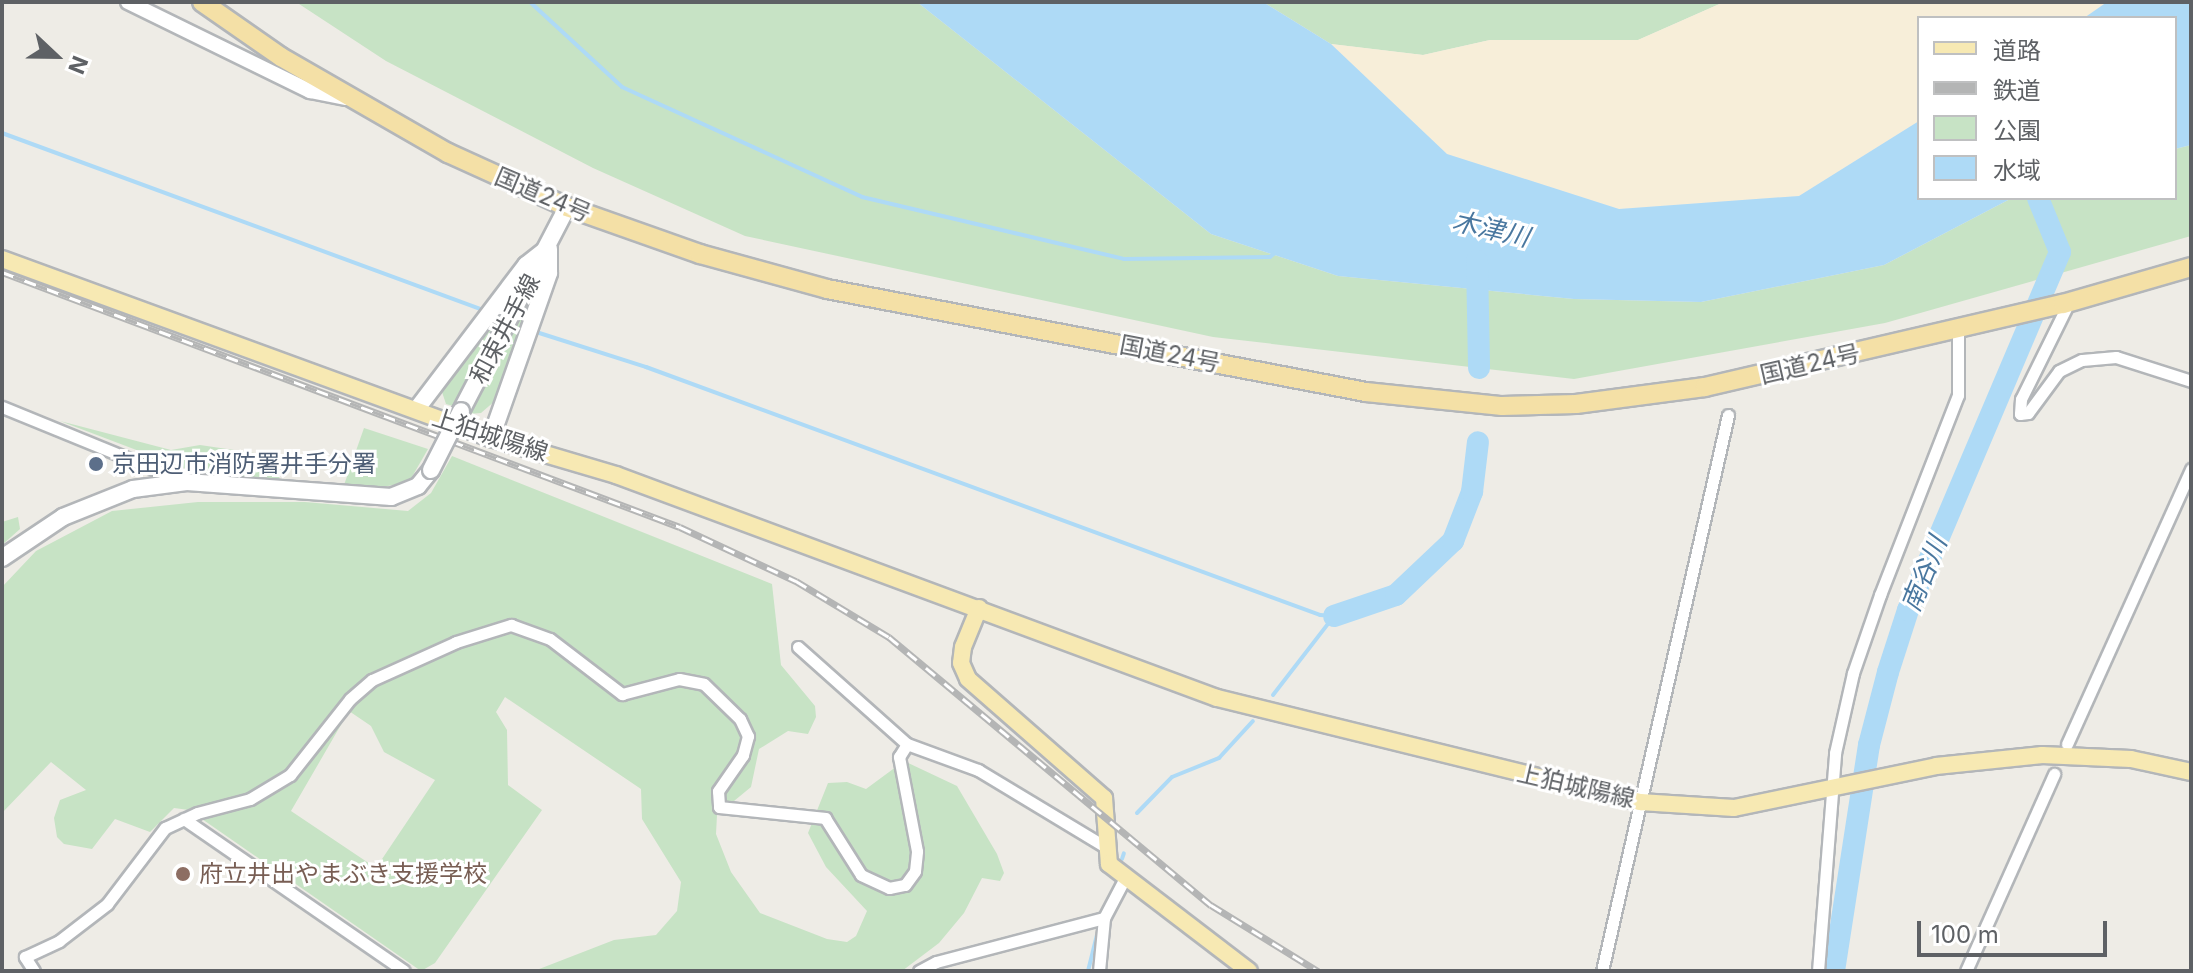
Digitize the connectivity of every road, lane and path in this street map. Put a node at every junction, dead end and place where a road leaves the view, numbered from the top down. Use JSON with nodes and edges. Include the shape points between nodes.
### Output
{"nodes":[{"id":1,"x":128,"y":2,"type":"edge"},
{"id":2,"x":202,"y":2,"type":"edge"},
{"id":3,"x":349,"y":98,"type":"junction"},
{"id":4,"x":567,"y":207,"type":"junction"},
{"id":5,"x":549,"y":247,"type":"junction"},
{"id":6,"x":2,"y":259,"type":"edge"},
{"id":7,"x":2191,"y":267,"type":"edge"},
{"id":8,"x":2066,"y":303,"type":"junction"},
{"id":9,"x":1958,"y":329,"type":"junction"},
{"id":10,"x":2191,"y":381,"type":"edge"},
{"id":11,"x":2,"y":407,"type":"edge"},
{"id":12,"x":416,"y":410,"type":"junction"},
{"id":13,"x":1728,"y":415,"type":"dead end"},
{"id":14,"x":491,"y":438,"type":"junction"},
{"id":15,"x":2191,"y":469,"type":"edge"},
{"id":16,"x":187,"y":482,"type":"junction"},
{"id":17,"x":2,"y":558,"type":"edge"},
{"id":18,"x":979,"y":608,"type":"junction"},
{"id":19,"x":798,"y":647,"type":"dead end"},
{"id":20,"x":907,"y":744,"type":"junction"},
{"id":21,"x":2067,"y":744,"type":"dead end"},
{"id":22,"x":2191,"y":772,"type":"edge"},
{"id":23,"x":2054,"y":774,"type":"dead end"},
{"id":24,"x":1839,"y":790,"type":"junction"},
{"id":25,"x":1640,"y":802,"type":"junction"},
{"id":26,"x":184,"y":819,"type":"junction"},
{"id":27,"x":1104,"y":846,"type":"junction"},
{"id":28,"x":1125,"y":878,"type":"junction"},
{"id":29,"x":1104,"y":918,"type":"junction"},
{"id":30,"x":34,"y":971,"type":"edge"},
{"id":31,"x":404,"y":971,"type":"edge"},
{"id":32,"x":919,"y":971,"type":"edge"},
{"id":33,"x":1099,"y":971,"type":"edge"},
{"id":34,"x":1249,"y":971,"type":"edge"},
{"id":35,"x":1602,"y":971,"type":"edge"},
{"id":36,"x":1818,"y":971,"type":"edge"},
{"id":37,"x":1966,"y":971,"type":"edge"}],
"edges":[{"from":1,"to":3,"type":"street","via":[[310,91]]},
{"from":2,"to":3,"type":"highway","name":"国道24号"},
{"from":3,"to":4,"type":"highway","name":"国道24号","via":[[448,153]]},
{"from":4,"to":5,"type":"main road","name":"和束井手線"},
{"from":4,"to":9,"type":"highway","name":"国道24号","via":[[700,254],[827,289],[1366,392],[1502,406],[1576,404],[1705,387]]},
{"from":5,"to":12,"type":"main road","via":[[526,265]]},
{"from":5,"to":14,"type":"main road","via":[[549,273]]},
{"from":5,"to":16,"type":"main road","name":"和束井手線","bridge":true,"via":[[418,486],[391,497]]},
{"from":6,"to":12,"type":"main road","name":"上狛城陽線"},
{"from":7,"to":8,"type":"highway","name":"国道24号"},
{"from":8,"to":9,"type":"highway","name":"国道24号"},
{"from":8,"to":10,"type":"street","via":[[2021,399],[2020,414],[2028,413],[2059,371],[2082,360],[2116,357]]},
{"from":9,"to":24,"type":"street","via":[[1958,395],[1853,673],[1835,753]]},
{"from":11,"to":16,"type":"street"},
{"from":12,"to":14,"type":"main road","name":"上狛城陽線"},
{"from":13,"to":25,"type":"street"},
{"from":14,"to":18,"type":"main road","name":"上狛城陽線","via":[[616,475]]},
{"from":15,"to":21,"type":"street"},
{"from":16,"to":17,"type":"main road","name":"和束井手線","via":[[133,489],[97,502],[25,539]]},
{"from":18,"to":25,"type":"main road","name":"上狛城陽線","via":[[1266,712]]},
{"from":18,"to":27,"type":"main road","via":[[963,647],[961,663],[968,679],[1095,786],[1107,807]]},
{"from":19,"to":20,"type":"street"},
{"from":20,"to":26,"type":"street","via":[[899,757],[917,851],[915,871],[905,885],[889,888],[861,875],[825,818],[719,807],[718,791],[743,755],[748,736],[740,719],[704,684],[679,679],[622,694],[550,639],[511,625],[456,642],[372,680],[350,699],[290,775],[250,799]]},
{"from":20,"to":27,"type":"street","via":[[978,770]]},
{"from":22,"to":24,"type":"main road","name":"上狛城陽線","via":[[2131,759],[2042,755],[1936,766]]},
{"from":23,"to":37,"type":"street"},
{"from":24,"to":25,"type":"main road","name":"上狛城陽線","via":[[1734,808]]},
{"from":24,"to":36,"type":"street"},
{"from":25,"to":35,"type":"street"},
{"from":26,"to":30,"type":"street","via":[[165,828],[107,904],[59,941],[25,957]]},
{"from":26,"to":31,"type":"street"},
{"from":27,"to":28,"type":"main road","via":[[1109,864]]},
{"from":28,"to":29,"type":"street"},
{"from":28,"to":34,"type":"main road"},
{"from":29,"to":32,"type":"street"},
{"from":29,"to":33,"type":"street"}]}
